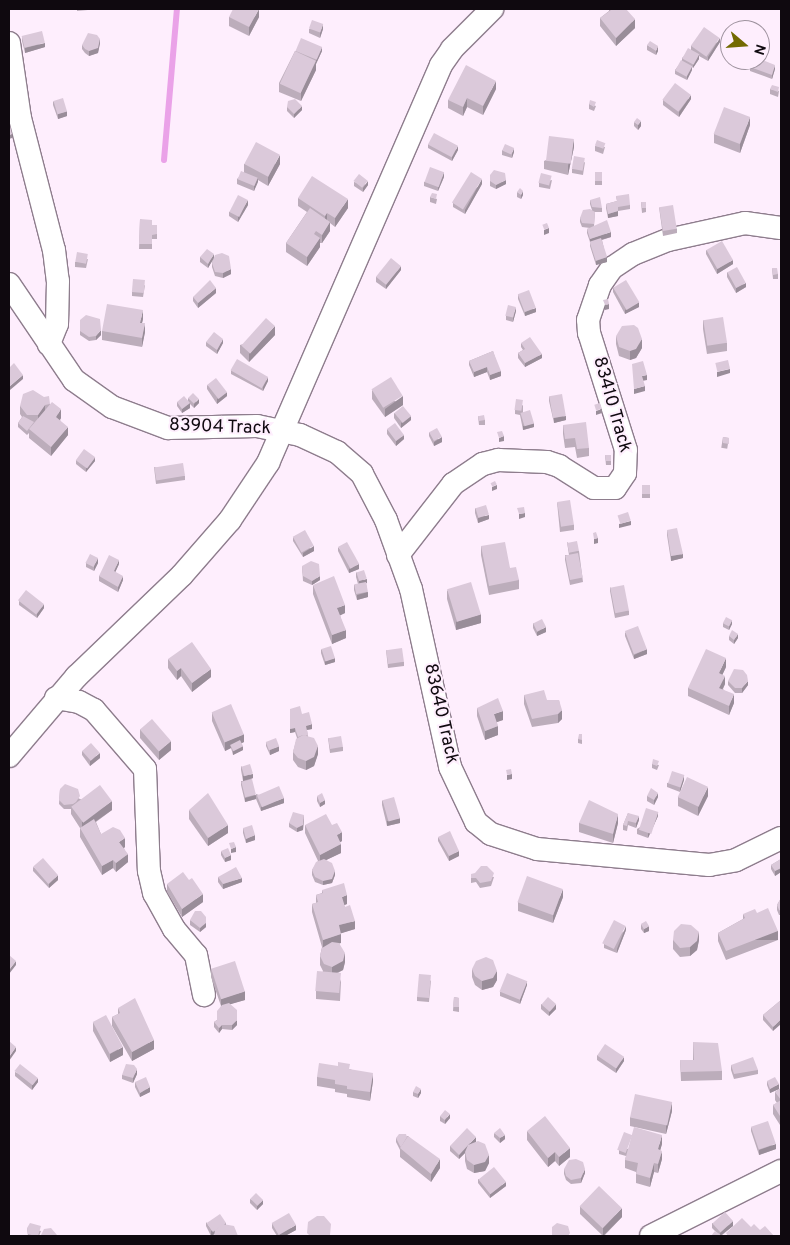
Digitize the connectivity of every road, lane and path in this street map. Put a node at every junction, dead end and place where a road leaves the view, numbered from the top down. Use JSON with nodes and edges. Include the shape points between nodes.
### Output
{"nodes":[{"id":1,"x":492,"y":9,"type":"edge"},
{"id":2,"x":9,"y":43,"type":"edge"},
{"id":3,"x":781,"y":228,"type":"edge"},
{"id":4,"x":9,"y":284,"type":"edge"},
{"id":5,"x":49,"y":344,"type":"junction"},
{"id":6,"x":285,"y":431,"type":"junction"},
{"id":7,"x":398,"y":555,"type":"junction"},
{"id":8,"x":56,"y":698,"type":"junction"},
{"id":9,"x":9,"y":756,"type":"edge"},
{"id":10,"x":781,"y":838,"type":"edge"},
{"id":11,"x":204,"y":996,"type":"dead end"},
{"id":12,"x":781,"y":1171,"type":"edge"},
{"id":13,"x":651,"y":1236,"type":"edge"}],
"edges":[{"from":1,"to":6,"type":"street","via":[[441,65],[329,317]]},
{"from":2,"to":5,"type":"street","via":[[20,118],[54,250],[58,281],[57,324]]},
{"from":3,"to":7,"type":"street","name":"83410 Track","via":[[745,223],[668,240],[633,254],[612,268],[600,285],[588,312],[588,327],[627,455],[625,473],[615,488],[594,488],[547,462],[498,460],[483,464],[453,484]]},
{"from":4,"to":5,"type":"street","name":"83904 Track"},
{"from":5,"to":6,"type":"street","name":"83904 Track","via":[[86,392],[146,422],[168,428],[257,426]]},
{"from":6,"to":7,"type":"street","name":"83640 Track","via":[[337,452],[362,474],[386,520]]},
{"from":6,"to":8,"type":"street","via":[[230,520],[182,575]]},
{"from":7,"to":10,"type":"street","name":"83640 Track","via":[[424,640],[450,767],[476,822],[491,834],[537,849],[709,865],[736,860]]},
{"from":8,"to":9,"type":"street"},
{"from":8,"to":11,"type":"street","via":[[79,702],[94,710],[145,769],[149,871],[154,893],[174,930],[196,955]]},
{"from":12,"to":13,"type":"street"}]}
